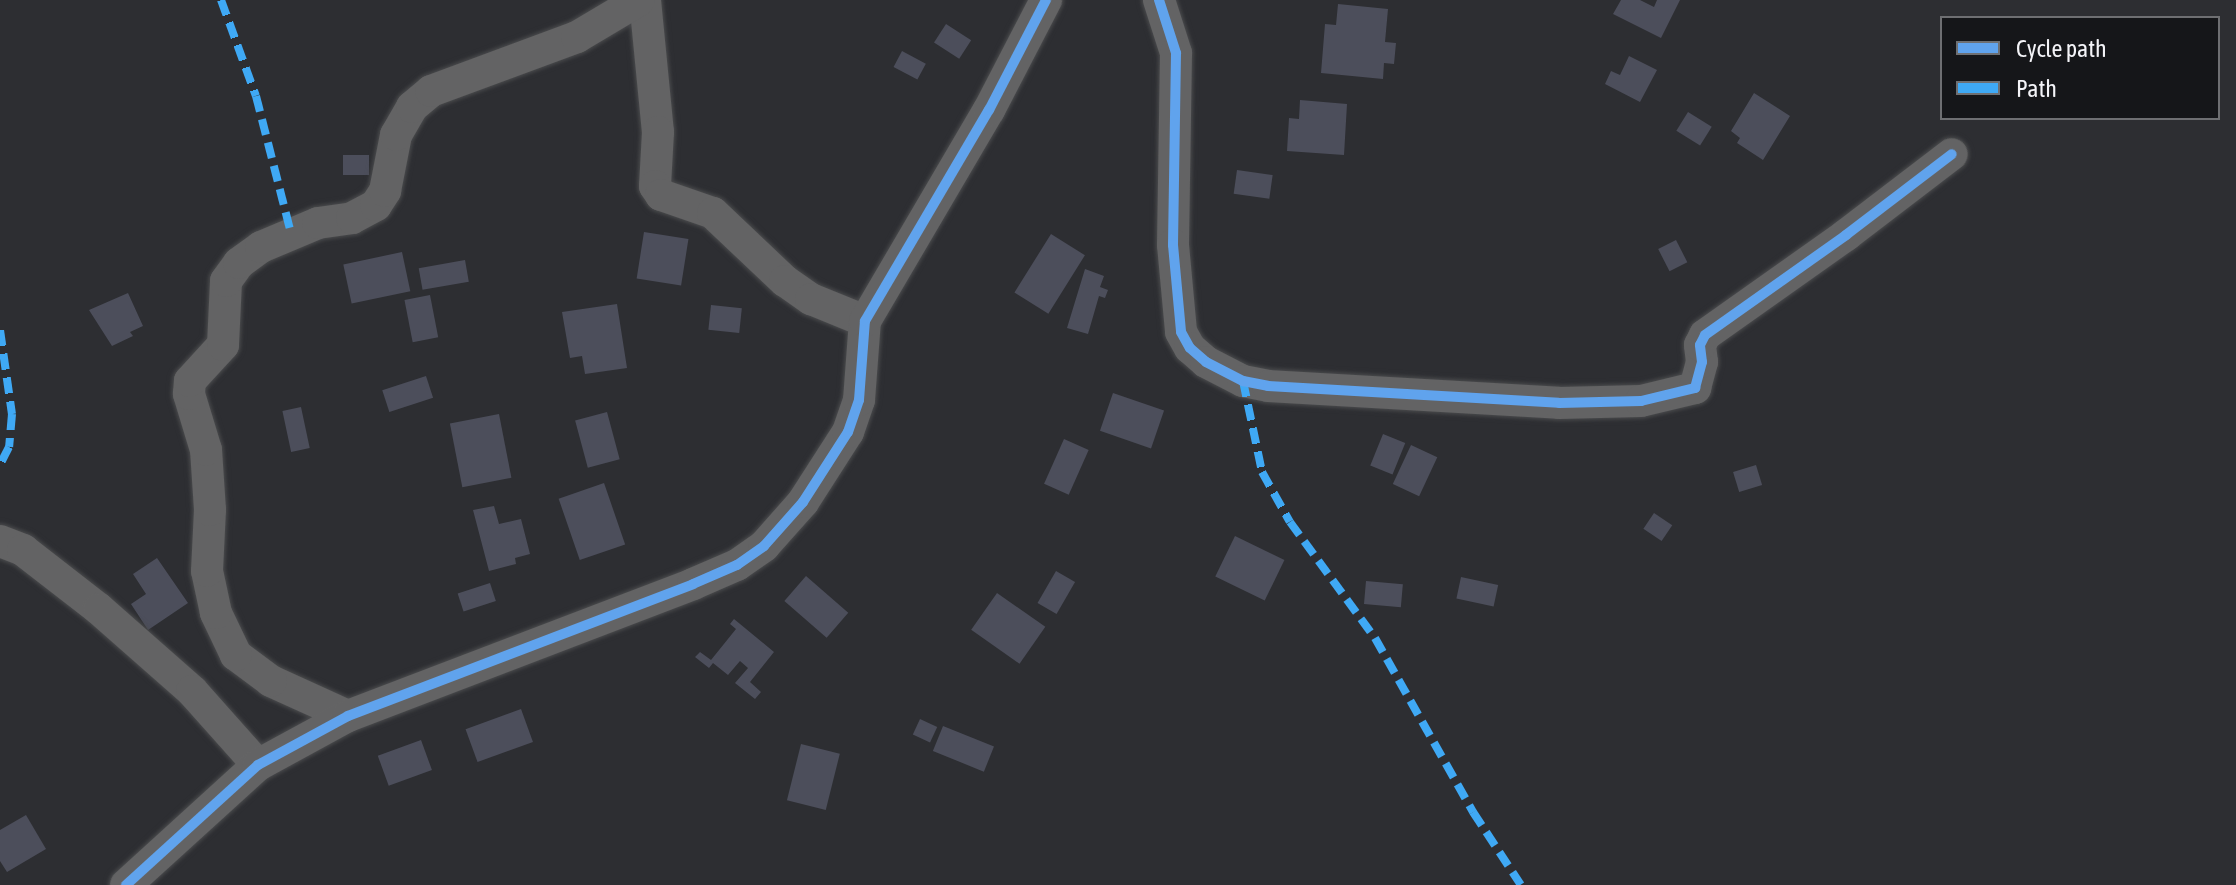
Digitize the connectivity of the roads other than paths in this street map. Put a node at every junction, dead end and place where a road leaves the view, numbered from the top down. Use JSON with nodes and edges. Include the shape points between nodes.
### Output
{"nodes":[{"id":1,"x":642,"y":0,"type":"edge"},
{"id":2,"x":1046,"y":0,"type":"edge"},
{"id":3,"x":1159,"y":0,"type":"edge"},
{"id":4,"x":1952,"y":154,"type":"dead end"},
{"id":5,"x":865,"y":321,"type":"junction"},
{"id":6,"x":0,"y":541,"type":"edge"},
{"id":7,"x":348,"y":716,"type":"junction"},
{"id":8,"x":258,"y":765,"type":"junction"},
{"id":9,"x":137,"y":881,"type":"edge"}],
"edges":[{"from":1,"to":5,"type":"street","via":[[658,132],[655,186],[661,195],[713,213],[785,281],[811,299]]},
{"from":1,"to":7,"type":"street","via":[[577,37],[431,91],[412,107],[396,135],[385,191],[376,205],[261,247],[226,281],[223,345],[190,381],[189,394],[206,450],[207,571],[216,613],[236,655],[271,681]]},
{"from":2,"to":5,"type":"street","via":[[989,110]]},
{"from":3,"to":4,"type":"street","via":[[1176,53],[1173,245],[1181,332],[1206,362],[1255,383],[1559,403],[1641,401],[1695,388],[1705,335]]},
{"from":5,"to":7,"type":"street","via":[[859,400],[848,432],[803,502],[764,546],[737,565],[693,584]]},
{"from":6,"to":8,"type":"street","via":[[23,550],[99,609],[192,691]]},
{"from":7,"to":8,"type":"street"},
{"from":8,"to":9,"type":"street"}]}
